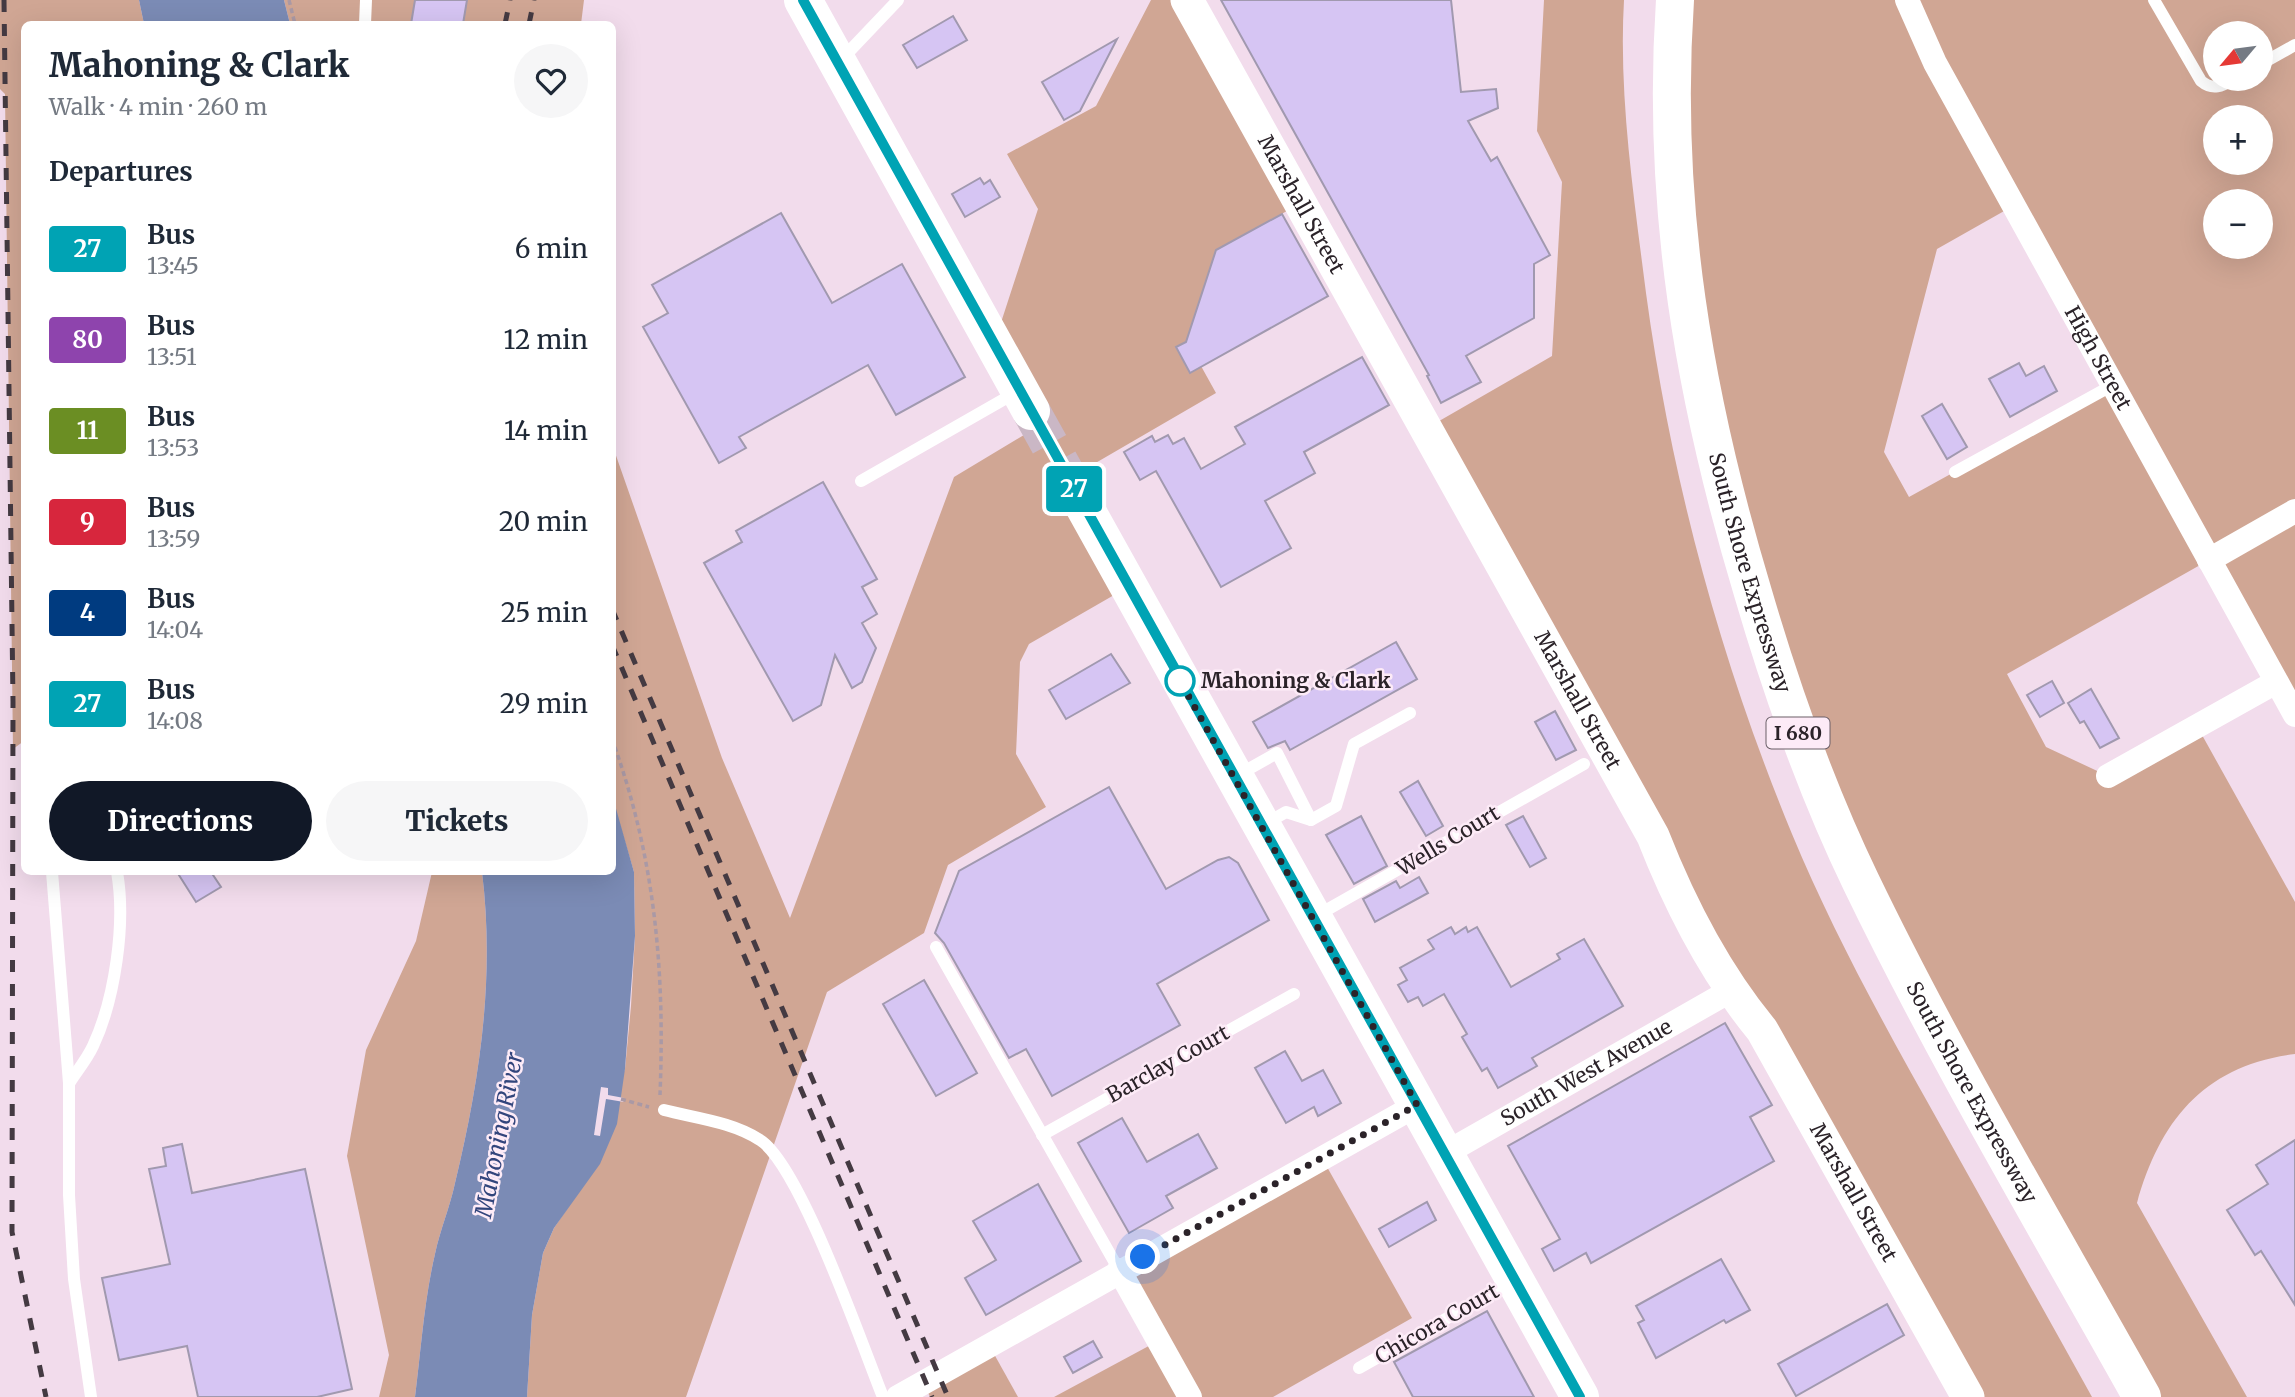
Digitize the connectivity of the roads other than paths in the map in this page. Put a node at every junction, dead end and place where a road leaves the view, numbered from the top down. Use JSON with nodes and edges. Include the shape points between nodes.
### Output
{"nodes":[{"id":1,"x":366,"y":0,"type":"edge"},
{"id":2,"x":803,"y":0,"type":"edge"},
{"id":3,"x":898,"y":0,"type":"edge"},
{"id":4,"x":1187,"y":0,"type":"edge"},
{"id":5,"x":1675,"y":0,"type":"edge"},
{"id":6,"x":1907,"y":0,"type":"edge"},
{"id":7,"x":2154,"y":0,"type":"edge"},
{"id":8,"x":365,"y":21,"type":"edge"},
{"id":9,"x":2295,"y":45,"type":"edge"},
{"id":10,"x":2273,"y":57,"type":"edge"},
{"id":11,"x":838,"y":63,"type":"junction"},
{"id":12,"x":2203,"y":82,"type":"edge"},
{"id":13,"x":2113,"y":385,"type":"junction"},
{"id":14,"x":1025,"y":401,"type":"joint"},
{"id":15,"x":1955,"y":472,"type":"dead end"},
{"id":16,"x":861,"y":481,"type":"dead end"},
{"id":17,"x":1070,"y":481,"type":"tunnel mouth"},
{"id":18,"x":2295,"y":511,"type":"edge"},
{"id":19,"x":2209,"y":560,"type":"junction"},
{"id":20,"x":2276,"y":682,"type":"junction"},
{"id":21,"x":1410,"y":713,"type":"dead end"},
{"id":22,"x":2295,"y":715,"type":"edge"},
{"id":23,"x":1584,"y":764,"type":"dead end"},
{"id":24,"x":2108,"y":776,"type":"dead end"},
{"id":25,"x":1234,"y":777,"type":"junction"},
{"id":26,"x":1311,"y":820,"type":"junction"},
{"id":27,"x":1261,"y":826,"type":"junction"},
{"id":28,"x":52,"y":875,"type":"edge"},
{"id":29,"x":118,"y":875,"type":"edge"},
{"id":30,"x":1312,"y":918,"type":"junction"},
{"id":31,"x":936,"y":947,"type":"dead end"},
{"id":32,"x":1730,"y":991,"type":"junction"},
{"id":33,"x":1294,"y":994,"type":"dead end"},
{"id":34,"x":69,"y":1083,"type":"junction"},
{"id":35,"x":1417,"y":1105,"type":"junction"},
{"id":36,"x":662,"y":1110,"type":"road end"},
{"id":37,"x":1042,"y":1135,"type":"junction"},
{"id":38,"x":1444,"y":1154,"type":"junction"},
{"id":39,"x":1119,"y":1270,"type":"junction"},
{"id":40,"x":1515,"y":1280,"type":"junction"},
{"id":41,"x":1359,"y":1368,"type":"dead end"},
{"id":42,"x":90,"y":1397,"type":"edge"},
{"id":43,"x":883,"y":1397,"type":"edge"},
{"id":44,"x":898,"y":1397,"type":"edge"},
{"id":45,"x":1190,"y":1397,"type":"edge"},
{"id":46,"x":1580,"y":1397,"type":"edge"},
{"id":47,"x":1968,"y":1397,"type":"edge"},
{"id":48,"x":2142,"y":1397,"type":"edge"}],
"edges":[{"from":1,"to":8,"type":"lane"},
{"from":2,"to":11,"type":"main road"},
{"from":3,"to":11,"type":"lane"},
{"from":4,"to":32,"type":"street","name":"Marshall Street","via":[[1647,824],[1671,883]]},
{"from":5,"to":48,"type":"main road","name":"South Shore Expressway","number":"I 680","via":[[1674,200],[1690,338],[1732,525],[1790,713],[1860,881]]},
{"from":6,"to":13,"type":"street","name":"High Street","via":[[1935,64]]},
{"from":7,"to":12,"type":"lane"},
{"from":9,"to":10,"type":"lane"},
{"from":11,"to":14,"type":"main road"},
{"from":13,"to":15,"type":"lane"},
{"from":13,"to":19,"type":"street","name":"High Street"},
{"from":14,"to":16,"type":"lane"},
{"from":17,"to":25,"type":"main road"},
{"from":18,"to":19,"type":"street"},
{"from":19,"to":20,"type":"street","name":"High Street"},
{"from":20,"to":22,"type":"street","name":"High Street"},
{"from":20,"to":24,"type":"street"},
{"from":21,"to":26,"type":"lane","via":[[1354,744],[1336,806]]},
{"from":23,"to":30,"type":"lane","name":"Wells Court"},
{"from":25,"to":26,"type":"lane","via":[[1277,753]]},
{"from":25,"to":27,"type":"main road"},
{"from":26,"to":27,"type":"lane","via":[[1286,813]]},
{"from":27,"to":30,"type":"main road"},
{"from":28,"to":34,"type":"lane"},
{"from":29,"to":34,"type":"lane","via":[[122,899],[109,996],[93,1046]]},
{"from":30,"to":35,"type":"main road"},
{"from":31,"to":37,"type":"lane"},
{"from":32,"to":38,"type":"street","name":"South West Avenue"},
{"from":32,"to":47,"type":"street","name":"Marshall Street","via":[[1762,1030]]},
{"from":33,"to":37,"type":"lane","name":"Barclay Court"},
{"from":34,"to":42,"type":"lane","via":[[74,1279]]},
{"from":35,"to":38,"type":"main road"},
{"from":35,"to":39,"type":"street"},
{"from":36,"to":43,"type":"lane","via":[[744,1131],[777,1154],[803,1202]]},
{"from":37,"to":39,"type":"lane"},
{"from":38,"to":40,"type":"main road"},
{"from":39,"to":44,"type":"street"},
{"from":39,"to":45,"type":"street"},
{"from":40,"to":41,"type":"lane","name":"Chicora Court"},
{"from":40,"to":46,"type":"main road"}]}
